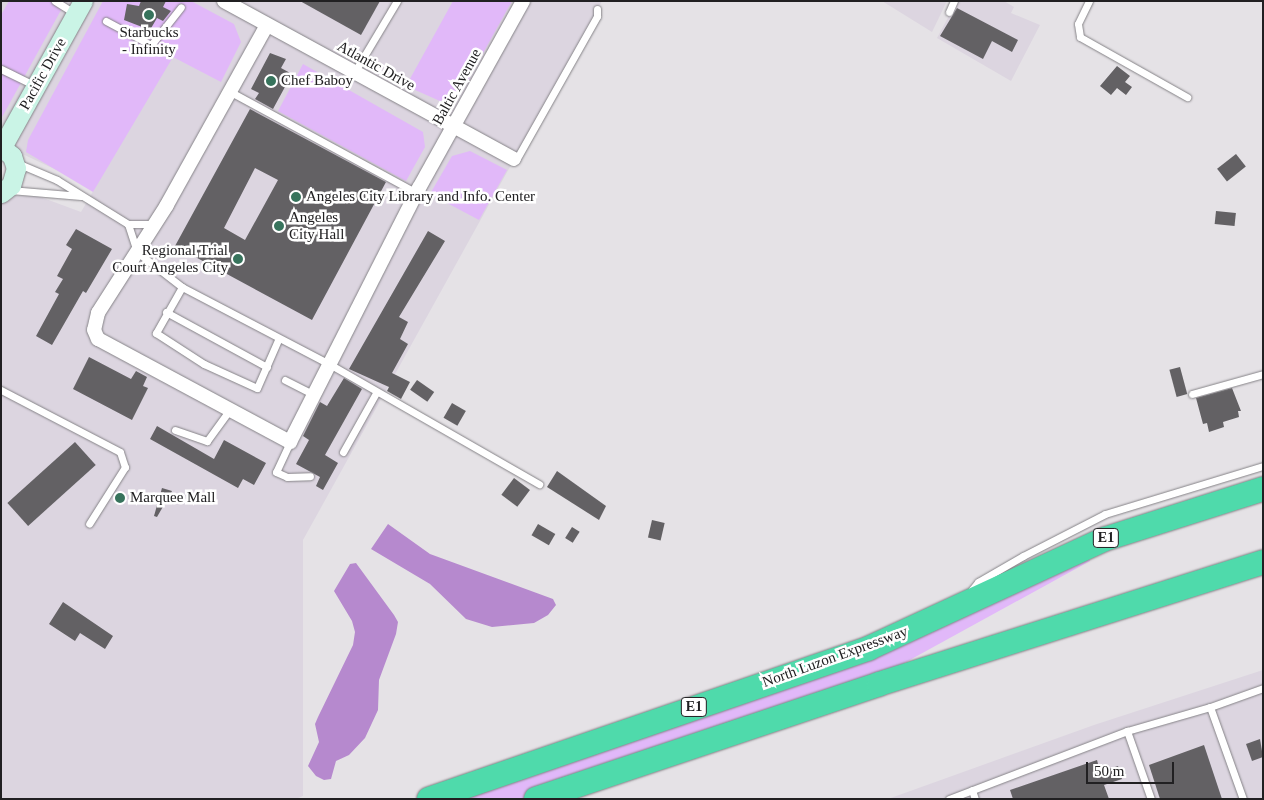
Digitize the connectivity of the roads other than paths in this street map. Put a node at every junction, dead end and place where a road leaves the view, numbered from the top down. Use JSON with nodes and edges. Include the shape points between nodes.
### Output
{"nodes":[{"id":1,"x":55,"y":1,"type":"edge"},
{"id":2,"x":224,"y":1,"type":"edge"},
{"id":3,"x":397,"y":1,"type":"edge"},
{"id":4,"x":523,"y":1,"type":"edge"},
{"id":5,"x":954,"y":1,"type":"edge"},
{"id":6,"x":1089,"y":1,"type":"edge"},
{"id":7,"x":181,"y":7,"type":"dead end"},
{"id":8,"x":79,"y":8,"type":"edge"},
{"id":9,"x":597,"y":9,"type":"dead end"},
{"id":10,"x":949,"y":12,"type":"dead end"},
{"id":11,"x":106,"y":21,"type":"dead end"},
{"id":12,"x":267,"y":25,"type":"junction"},
{"id":13,"x":2,"y":67,"type":"edge"},
{"id":14,"x":354,"y":73,"type":"junction"},
{"id":15,"x":36,"y":86,"type":"junction"},
{"id":16,"x":229,"y":89,"type":"junction"},
{"id":17,"x":1187,"y":97,"type":"dead end"},
{"id":18,"x":454,"y":126,"type":"junction"},
{"id":19,"x":2,"y":147,"type":"edge"},
{"id":20,"x":515,"y":160,"type":"joint"},
{"id":21,"x":15,"y":162,"type":"junction"},
{"id":22,"x":418,"y":191,"type":"junction"},
{"id":23,"x":4,"y":192,"type":"edge"},
{"id":24,"x":84,"y":196,"type":"junction"},
{"id":25,"x":128,"y":224,"type":"junction"},
{"id":26,"x":154,"y":224,"type":"junction"},
{"id":27,"x":138,"y":252,"type":"junction"},
{"id":28,"x":182,"y":287,"type":"junction"},
{"id":29,"x":166,"y":312,"type":"junction"},
{"id":30,"x":278,"y":340,"type":"junction"},
{"id":31,"x":331,"y":366,"type":"junction"},
{"id":32,"x":267,"y":367,"type":"junction"},
{"id":33,"x":1263,"y":374,"type":"edge"},
{"id":34,"x":285,"y":380,"type":"dead end"},
{"id":35,"x":1,"y":390,"type":"edge"},
{"id":36,"x":376,"y":393,"type":"junction"},
{"id":37,"x":1192,"y":394,"type":"dead end"},
{"id":38,"x":316,"y":395,"type":"junction"},
{"id":39,"x":228,"y":412,"type":"junction"},
{"id":40,"x":175,"y":430,"type":"dead end"},
{"id":41,"x":290,"y":442,"type":"junction"},
{"id":42,"x":343,"y":452,"type":"dead end"},
{"id":43,"x":1263,"y":466,"type":"edge"},
{"id":44,"x":310,"y":476,"type":"dead end"},
{"id":45,"x":539,"y":484,"type":"dead end"},
{"id":46,"x":1263,"y":489,"type":"edge"},
{"id":47,"x":90,"y":524,"type":"dead end"},
{"id":48,"x":1263,"y":562,"type":"edge"},
{"id":49,"x":957,"y":608,"type":"junction"},
{"id":50,"x":1263,"y":688,"type":"edge"},
{"id":51,"x":1210,"y":707,"type":"junction"},
{"id":52,"x":1127,"y":731,"type":"junction"},
{"id":53,"x":972,"y":790,"type":"junction"},
{"id":54,"x":429,"y":799,"type":"edge"},
{"id":55,"x":536,"y":799,"type":"edge"},
{"id":56,"x":949,"y":799,"type":"edge"},
{"id":57,"x":975,"y":799,"type":"edge"},
{"id":58,"x":1151,"y":799,"type":"edge"},
{"id":59,"x":1243,"y":799,"type":"edge"}],
"edges":[{"from":1,"to":8,"type":"lane"},
{"from":2,"to":12,"type":"street","name":"Atlantic Drive"},
{"from":3,"to":14,"type":"lane"},
{"from":4,"to":18,"type":"street","name":"Baltic Avenue"},
{"from":5,"to":10,"type":"lane"},
{"from":6,"to":17,"type":"lane","via":[[1078,24],[1080,37]]},
{"from":7,"to":11,"type":"lane","via":[[151,45]]},
{"from":8,"to":15,"type":"main road","name":"Pacific Drive"},
{"from":9,"to":20,"type":"lane","via":[[597,16]]},
{"from":12,"to":14,"type":"street","name":"Atlantic Drive"},
{"from":12,"to":16,"type":"street"},
{"from":13,"to":15,"type":"lane"},
{"from":14,"to":18,"type":"street","name":"Atlantic Drive"},
{"from":15,"to":19,"type":"main road","name":"Pacific Drive"},
{"from":16,"to":22,"type":"lane"},
{"from":16,"to":26,"type":"street"},
{"from":18,"to":20,"type":"street","name":"Atlantic Drive"},
{"from":18,"to":22,"type":"street","name":"Baltic Avenue"},
{"from":19,"to":21,"type":"main road"},
{"from":21,"to":23,"type":"main road","via":[[16,174]]},
{"from":21,"to":24,"type":"lane"},
{"from":22,"to":31,"type":"street","name":"Baltic Avenue"},
{"from":23,"to":24,"type":"lane"},
{"from":24,"to":25,"type":"lane"},
{"from":25,"to":26,"type":"lane"},
{"from":25,"to":27,"type":"lane"},
{"from":26,"to":27,"type":"street"},
{"from":27,"to":28,"type":"lane"},
{"from":27,"to":39,"type":"street","via":[[98,313],[94,322],[98,339]]},
{"from":28,"to":29,"type":"lane"},
{"from":28,"to":30,"type":"lane"},
{"from":29,"to":32,"type":"lane"},
{"from":29,"to":32,"type":"lane","via":[[156,328],[158,336],[204,364],[257,388]]},
{"from":30,"to":31,"type":"lane"},
{"from":30,"to":32,"type":"lane"},
{"from":31,"to":36,"type":"lane"},
{"from":31,"to":38,"type":"street","name":"Baltic Avenue"},
{"from":33,"to":37,"type":"lane"},
{"from":34,"to":38,"type":"lane"},
{"from":35,"to":47,"type":"lane","via":[[120,452],[125,467]]},
{"from":36,"to":42,"type":"lane"},
{"from":36,"to":45,"type":"lane"},
{"from":38,"to":41,"type":"street","name":"Baltic Avenue"},
{"from":39,"to":40,"type":"lane","via":[[206,440]]},
{"from":39,"to":41,"type":"street"},
{"from":41,"to":44,"type":"lane","via":[[276,472],[287,477]]},
{"from":43,"to":49,"type":"lane","via":[[1105,514],[978,582]]},
{"from":46,"to":49,"type":"highway","name":"North Luzon Expressway","number":"E1","via":[[1105,539]]},
{"from":48,"to":55,"type":"highway","number":"E1","via":[[879,684]]},
{"from":49,"to":54,"type":"highway","name":"North Luzon Expressway","number":"E1","via":[[869,648]]},
{"from":50,"to":51,"type":"lane"},
{"from":51,"to":52,"type":"lane"},
{"from":51,"to":59,"type":"lane"},
{"from":52,"to":53,"type":"lane"},
{"from":52,"to":58,"type":"lane"},
{"from":53,"to":56,"type":"lane"},
{"from":53,"to":57,"type":"lane"}]}
